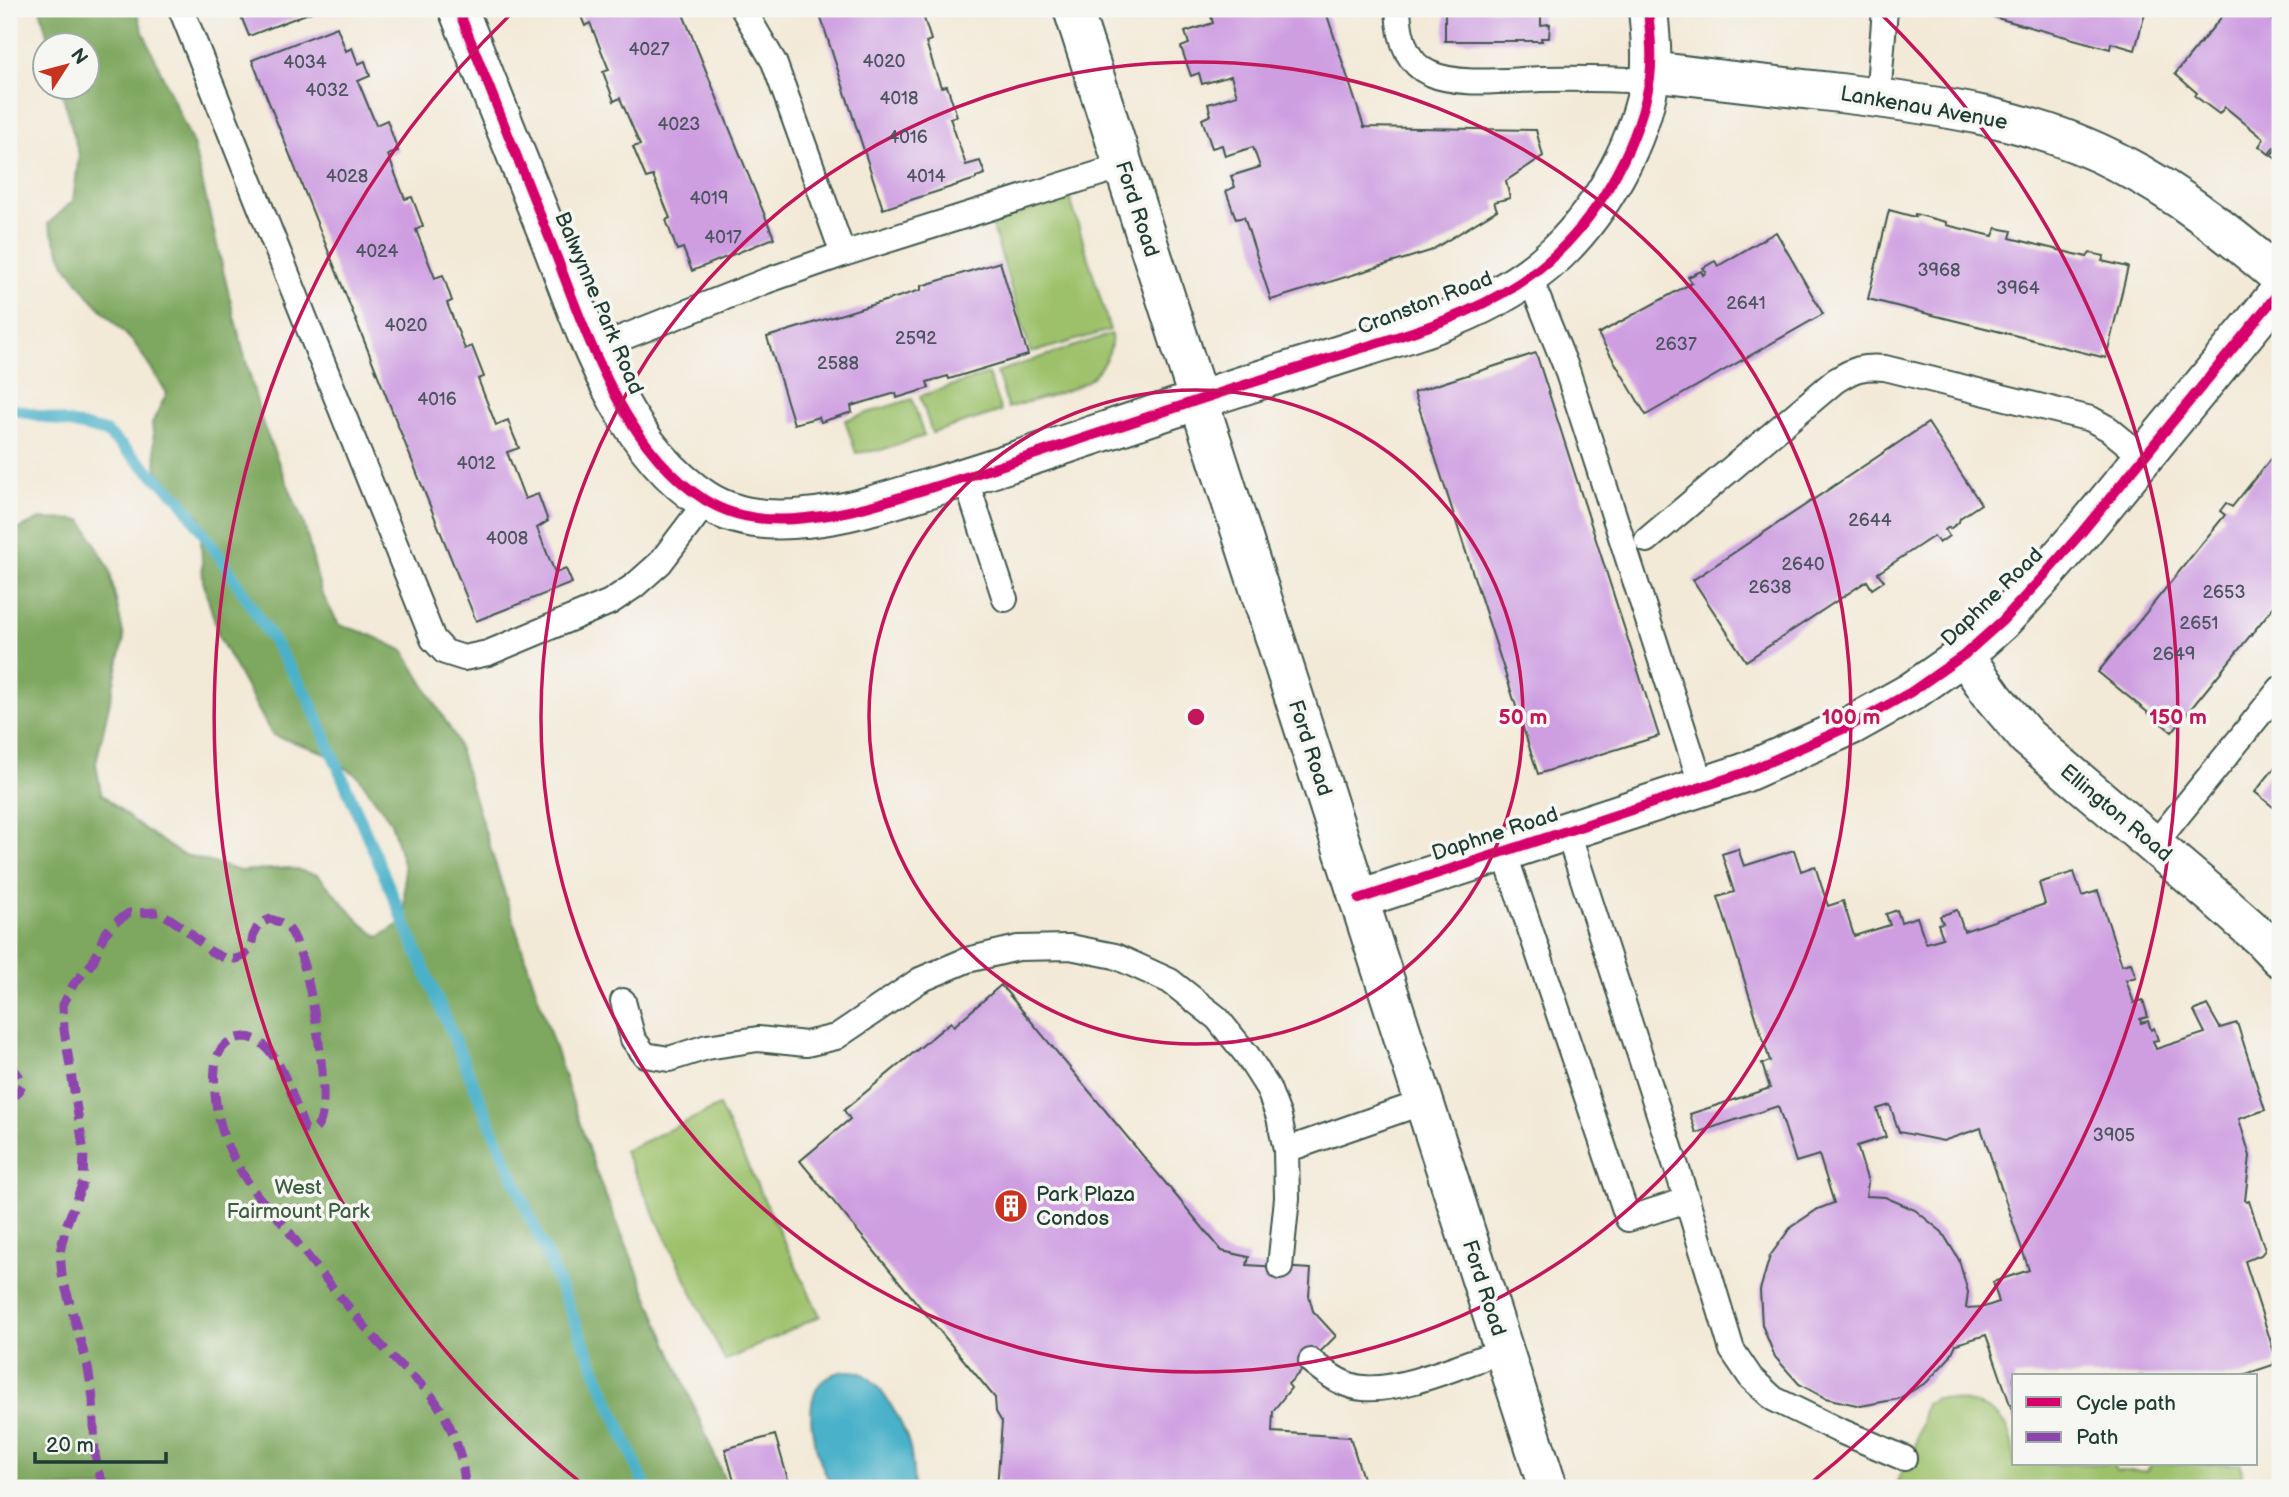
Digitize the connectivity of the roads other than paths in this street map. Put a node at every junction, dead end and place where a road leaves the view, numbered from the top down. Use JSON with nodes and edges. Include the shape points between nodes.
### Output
{"nodes":[{"id":1,"x":181,"y":9,"type":"edge"},
{"id":2,"x":458,"y":9,"type":"edge"},
{"id":3,"x":743,"y":9,"type":"edge"},
{"id":4,"x":761,"y":9,"type":"edge"},
{"id":5,"x":1073,"y":9,"type":"edge"},
{"id":6,"x":1398,"y":9,"type":"edge"},
{"id":7,"x":1648,"y":9,"type":"edge"},
{"id":8,"x":1885,"y":9,"type":"edge"},
{"id":9,"x":774,"y":62,"type":"junction"},
{"id":10,"x":1650,"y":76,"type":"junction"},
{"id":11,"x":1878,"y":98,"type":"junction"},
{"id":12,"x":1124,"y":166,"type":"junction"},
{"id":13,"x":843,"y":254,"type":"junction"},
{"id":14,"x":1529,"y":276,"type":"junction"},
{"id":15,"x":2280,"y":277,"type":"edge"},
{"id":16,"x":2280,"y":291,"type":"edge"},
{"id":17,"x":594,"y":349,"type":"junction"},
{"id":18,"x":1199,"y":400,"type":"junction"},
{"id":19,"x":2143,"y":457,"type":"junction"},
{"id":20,"x":965,"y":477,"type":"junction"},
{"id":21,"x":707,"y":501,"type":"junction"},
{"id":22,"x":1647,"y":540,"type":"dead end"},
{"id":23,"x":1005,"y":599,"type":"dead end"},
{"id":24,"x":1964,"y":655,"type":"junction"},
{"id":25,"x":2280,"y":689,"type":"edge"},
{"id":26,"x":1702,"y":787,"type":"junction"},
{"id":27,"x":1567,"y":830,"type":"junction"},
{"id":28,"x":2154,"y":845,"type":"junction"},
{"id":29,"x":1504,"y":852,"type":"junction"},
{"id":30,"x":1359,"y":899,"type":"junction"},
{"id":31,"x":2280,"y":958,"type":"edge"},
{"id":32,"x":623,"y":1001,"type":"dead end"},
{"id":33,"x":1424,"y":1102,"type":"junction"},
{"id":34,"x":1286,"y":1150,"type":"junction"},
{"id":35,"x":1687,"y":1200,"type":"junction"},
{"id":36,"x":1280,"y":1267,"type":"dead end"},
{"id":37,"x":1503,"y":1351,"type":"junction"},
{"id":38,"x":1311,"y":1361,"type":"dead end"},
{"id":39,"x":1904,"y":1458,"type":"dead end"},
{"id":40,"x":1548,"y":1488,"type":"edge"}],
"edges":[{"from":1,"to":21,"type":"lane","via":[[433,639],[445,652],[464,658],[488,653],[610,602],[660,563]]},
{"from":2,"to":17,"type":"street","name":"Balwynne Park Road"},
{"from":3,"to":9,"type":"lane"},
{"from":4,"to":9,"type":"lane"},
{"from":5,"to":12,"type":"street","name":"Ford Road"},
{"from":6,"to":10,"type":"lane","via":[[1399,32],[1408,54],[1426,72],[1452,81]]},
{"from":7,"to":10,"type":"street","name":"Cranston Road"},
{"from":8,"to":11,"type":"lane"},
{"from":9,"to":13,"type":"lane"},
{"from":10,"to":11,"type":"street","name":"Lankenau Avenue"},
{"from":10,"to":14,"type":"street","name":"Cranston Road","via":[[1640,118],[1604,193],[1558,253]]},
{"from":11,"to":15,"type":"street","name":"Lankenau Avenue","via":[[2011,122],[2119,162],[2221,228]]},
{"from":12,"to":13,"type":"lane"},
{"from":12,"to":18,"type":"street","name":"Ford Road"},
{"from":13,"to":17,"type":"lane"},
{"from":14,"to":18,"type":"street","name":"Cranston Road","via":[[1501,295],[1423,328]]},
{"from":14,"to":26,"type":"lane","via":[[1566,367]]},
{"from":16,"to":19,"type":"street","name":"Daphne Road"},
{"from":17,"to":21,"type":"street","name":"Balwynne Park Road","via":[[620,406],[649,449]]},
{"from":18,"to":20,"type":"street","name":"Balwynne Park Road"},
{"from":18,"to":30,"type":"street","name":"Ford Road"},
{"from":19,"to":22,"type":"lane","via":[[2091,419],[1867,367],[1852,370],[1835,382]]},
{"from":19,"to":24,"type":"street","name":"Daphne Road","via":[[2040,580]]},
{"from":20,"to":21,"type":"street","name":"Balwynne Park Road","via":[[863,508],[808,518],[738,516]]},
{"from":20,"to":23,"type":"lane"},
{"from":24,"to":26,"type":"street","name":"Daphne Road","via":[[1852,725],[1744,774]]},
{"from":24,"to":28,"type":"street","name":"Ellington Road","via":[[2027,737]]},
{"from":25,"to":28,"type":"lane"},
{"from":26,"to":27,"type":"street","name":"Daphne Road"},
{"from":27,"to":29,"type":"street","name":"Daphne Road"},
{"from":27,"to":35,"type":"lane"},
{"from":28,"to":31,"type":"street","name":"Ellington Road"},
{"from":29,"to":30,"type":"street","name":"Daphne Road"},
{"from":29,"to":35,"type":"lane","via":[[1628,1219]]},
{"from":30,"to":33,"type":"street","name":"Ford Road"},
{"from":32,"to":34,"type":"lane","via":[[633,1039],[645,1055],[669,1059],[758,1039],[806,1044],[836,1037],[920,980],[967,960],[1018,948],[1070,947],[1115,956],[1170,981],[1217,1018],[1268,1088]]},
{"from":33,"to":34,"type":"lane"},
{"from":33,"to":37,"type":"street","name":"Ford Road"},
{"from":34,"to":36,"type":"lane","via":[[1287,1199]]},
{"from":35,"to":39,"type":"lane","via":[[1732,1350],[1751,1378],[1774,1399]]},
{"from":37,"to":38,"type":"lane","via":[[1396,1387],[1361,1388],[1326,1375]]},
{"from":37,"to":40,"type":"street","name":"Ford Road"}]}
